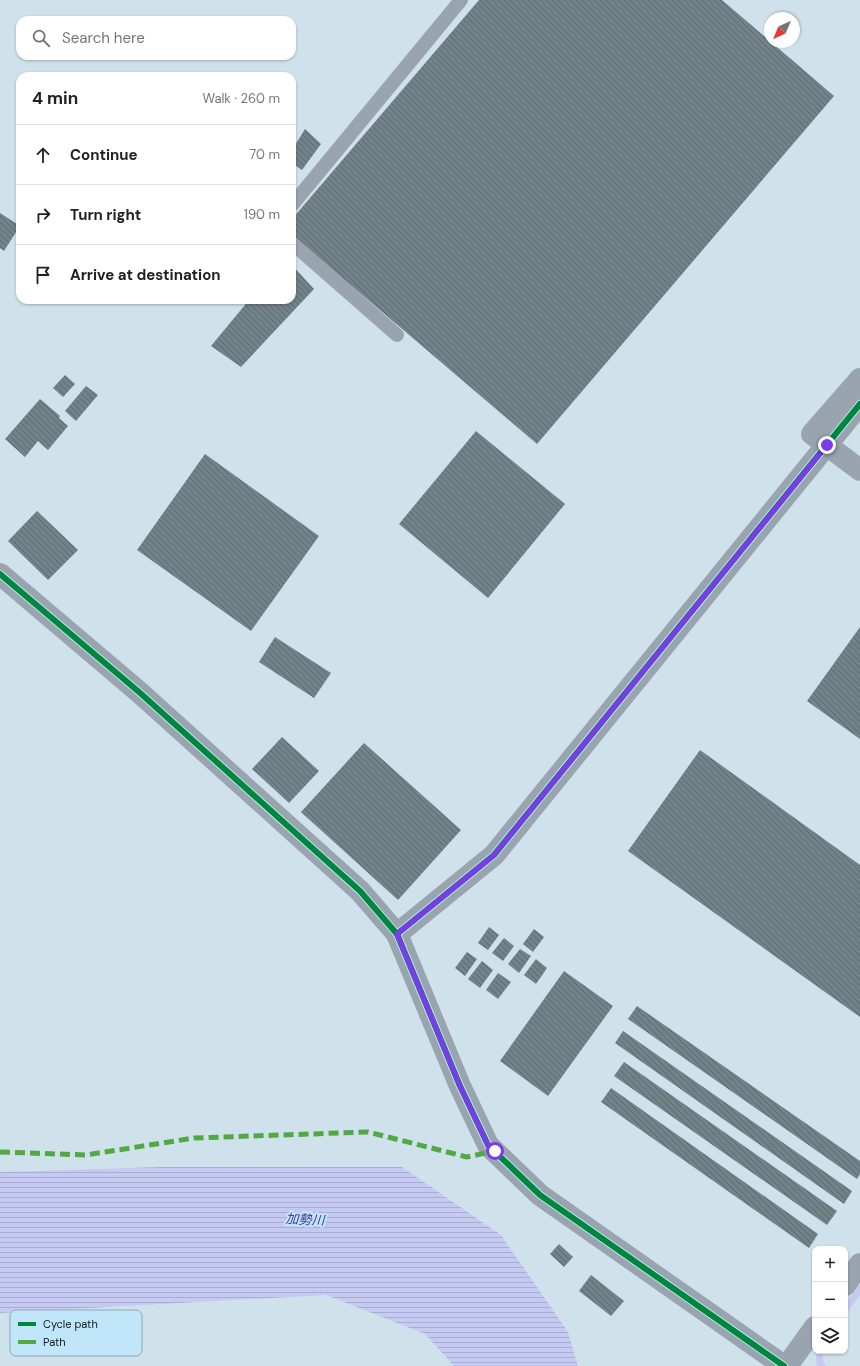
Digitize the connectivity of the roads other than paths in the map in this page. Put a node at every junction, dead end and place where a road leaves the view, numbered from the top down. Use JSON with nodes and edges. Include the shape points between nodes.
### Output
{"nodes":[{"id":1,"x":461,"y":0,"type":"edge"},
{"id":2,"x":296,"y":200,"type":"edge"},
{"id":3,"x":296,"y":247,"type":"edge"},
{"id":4,"x":397,"y":335,"type":"dead end"},
{"id":5,"x":860,"y":380,"type":"edge"},
{"id":6,"x":860,"y":404,"type":"edge"},
{"id":7,"x":827,"y":445,"type":"junction"},
{"id":8,"x":860,"y":470,"type":"edge"},
{"id":9,"x":0,"y":574,"type":"edge"},
{"id":10,"x":397,"y":934,"type":"junction"},
{"id":11,"x":860,"y":1264,"type":"edge"},
{"id":12,"x":847,"y":1282,"type":"edge"},
{"id":13,"x":812,"y":1330,"type":"edge"},
{"id":14,"x":784,"y":1366,"type":"edge"},
{"id":15,"x":787,"y":1366,"type":"edge"}],
"edges":[{"from":1,"to":2,"type":"lane"},
{"from":3,"to":4,"type":"lane"},
{"from":5,"to":7,"type":"street","via":[[812,434]]},
{"from":6,"to":7,"type":"street"},
{"from":7,"to":8,"type":"street"},
{"from":7,"to":10,"type":"street","via":[[494,855]]},
{"from":9,"to":10,"type":"street","via":[[140,692],[360,891]]},
{"from":10,"to":14,"type":"street","via":[[460,1086],[488,1145],[540,1195]]},
{"from":11,"to":12,"type":"street"},
{"from":13,"to":15,"type":"street"}]}
